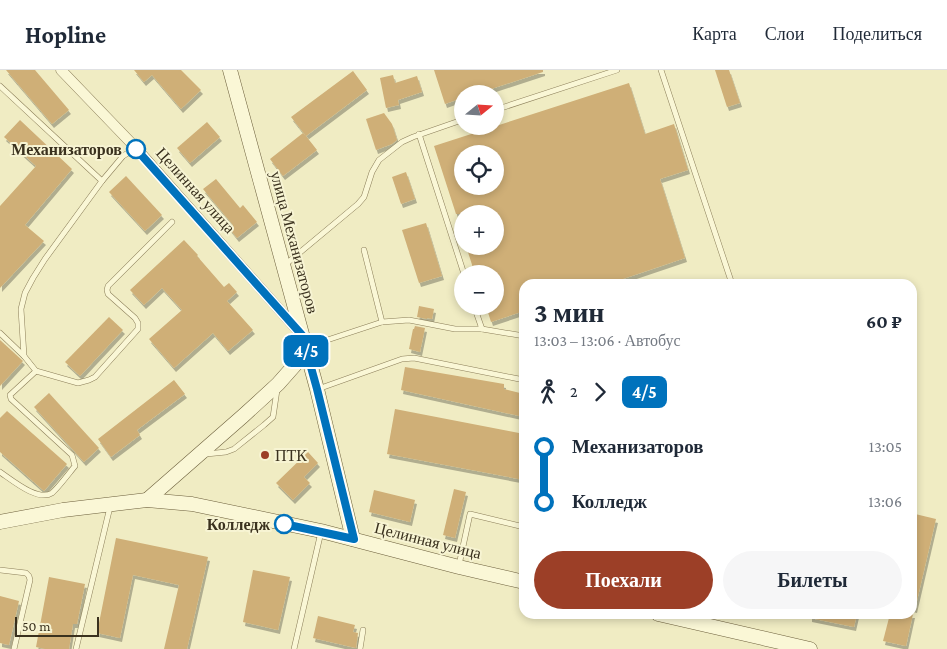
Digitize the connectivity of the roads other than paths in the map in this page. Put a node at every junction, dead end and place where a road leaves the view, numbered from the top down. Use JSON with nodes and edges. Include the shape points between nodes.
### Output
{"nodes":[{"id":1,"x":61,"y":70,"type":"edge"},
{"id":2,"x":230,"y":70,"type":"edge"},
{"id":3,"x":617,"y":70,"type":"edge"},
{"id":4,"x":662,"y":70,"type":"edge"},
{"id":5,"x":0,"y":86,"type":"edge"},
{"id":6,"x":504,"y":107,"type":"edge"},
{"id":7,"x":454,"y":123,"type":"edge"},
{"id":8,"x":419,"y":134,"type":"junction"},
{"id":9,"x":136,"y":148,"type":"junction"},
{"id":10,"x":102,"y":181,"type":"junction"},
{"id":11,"x":172,"y":222,"type":"dead end"},
{"id":12,"x":364,"y":250,"type":"dead end"},
{"id":13,"x":461,"y":265,"type":"edge"},
{"id":14,"x":284,"y":266,"type":"junction"},
{"id":15,"x":730,"y":279,"type":"edge"},
{"id":16,"x":477,"y":315,"type":"edge"},
{"id":17,"x":382,"y":322,"type":"junction"},
{"id":18,"x":482,"y":329,"type":"junction"},
{"id":19,"x":0,"y":333,"type":"edge"},
{"id":20,"x":519,"y":335,"type":"edge"},
{"id":21,"x":304,"y":341,"type":"junction"},
{"id":22,"x":24,"y":356,"type":"junction"},
{"id":23,"x":36,"y":371,"type":"junction"},
{"id":24,"x":519,"y":379,"type":"edge"},
{"id":25,"x":278,"y":384,"type":"junction"},
{"id":26,"x":317,"y":389,"type":"junction"},
{"id":27,"x":200,"y":454,"type":"junction"},
{"id":28,"x":0,"y":472,"type":"edge"},
{"id":29,"x":147,"y":500,"type":"junction"},
{"id":30,"x":111,"y":504,"type":"junction"},
{"id":31,"x":0,"y":522,"type":"edge"},
{"id":32,"x":519,"y":526,"type":"edge"},
{"id":33,"x":321,"y":532,"type":"junction"},
{"id":34,"x":354,"y":539,"type":"junction"},
{"id":35,"x":459,"y":567,"type":"junction"},
{"id":36,"x":0,"y":570,"type":"edge"},
{"id":37,"x":519,"y":581,"type":"edge"},
{"id":38,"x":680,"y":619,"type":"edge"},
{"id":39,"x":363,"y":630,"type":"dead end"},
{"id":40,"x":14,"y":649,"type":"edge"},
{"id":41,"x":76,"y":649,"type":"edge"},
{"id":42,"x":294,"y":649,"type":"edge"},
{"id":43,"x":360,"y":649,"type":"edge"},
{"id":44,"x":810,"y":649,"type":"edge"}],
"edges":[{"from":1,"to":9,"type":"street","name":"Целинная улица"},
{"from":2,"to":14,"type":"street","name":"улица Механизаторов"},
{"from":3,"to":6,"type":"lane"},
{"from":4,"to":15,"type":"lane"},
{"from":5,"to":10,"type":"lane"},
{"from":7,"to":8,"type":"lane"},
{"from":8,"to":13,"type":"lane"},
{"from":8,"to":14,"type":"lane","via":[[378,160],[364,197],[358,204]]},
{"from":9,"to":10,"type":"lane","via":[[123,156]]},
{"from":9,"to":21,"type":"street","name":"Целинная улица"},
{"from":10,"to":22,"type":"lane","via":[[25,292],[21,309]]},
{"from":11,"to":23,"type":"lane","via":[[108,286],[108,294],[135,318],[138,328],[94,377],[78,383]]},
{"from":12,"to":17,"type":"lane"},
{"from":14,"to":21,"type":"street","name":"улица Механизаторов"},
{"from":16,"to":18,"type":"lane"},
{"from":17,"to":18,"type":"lane","via":[[410,320],[455,329]]},
{"from":17,"to":21,"type":"lane"},
{"from":18,"to":20,"type":"lane"},
{"from":19,"to":22,"type":"lane"},
{"from":21,"to":25,"type":"street","via":[[301,358]]},
{"from":21,"to":26,"type":"street","name":"улица Механизаторов"},
{"from":22,"to":23,"type":"lane"},
{"from":23,"to":28,"type":"lane","via":[[10,395],[11,399],[72,456],[75,466],[52,492],[45,495],[30,492]]},
{"from":24,"to":26,"type":"lane","via":[[414,358],[402,359]]},
{"from":25,"to":27,"type":"street"},
{"from":25,"to":27,"type":"lane","via":[[275,409],[264,425],[234,449]]},
{"from":26,"to":34,"type":"street","name":"улица Механизаторов"},
{"from":27,"to":29,"type":"street"},
{"from":29,"to":30,"type":"street","name":"Целинная улица"},
{"from":29,"to":33,"type":"street","name":"Целинная улица","via":[[192,504]]},
{"from":30,"to":31,"type":"street","name":"Целинная улица"},
{"from":30,"to":41,"type":"lane"},
{"from":32,"to":35,"type":"lane","via":[[470,514]]},
{"from":33,"to":34,"type":"street","name":"Целинная улица"},
{"from":33,"to":42,"type":"lane"},
{"from":34,"to":35,"type":"street","name":"Целинная улица"},
{"from":35,"to":37,"type":"street","name":"Целинная улица"},
{"from":36,"to":40,"type":"lane","via":[[29,576]]},
{"from":38,"to":44,"type":"street"},
{"from":39,"to":43,"type":"lane"}]}
